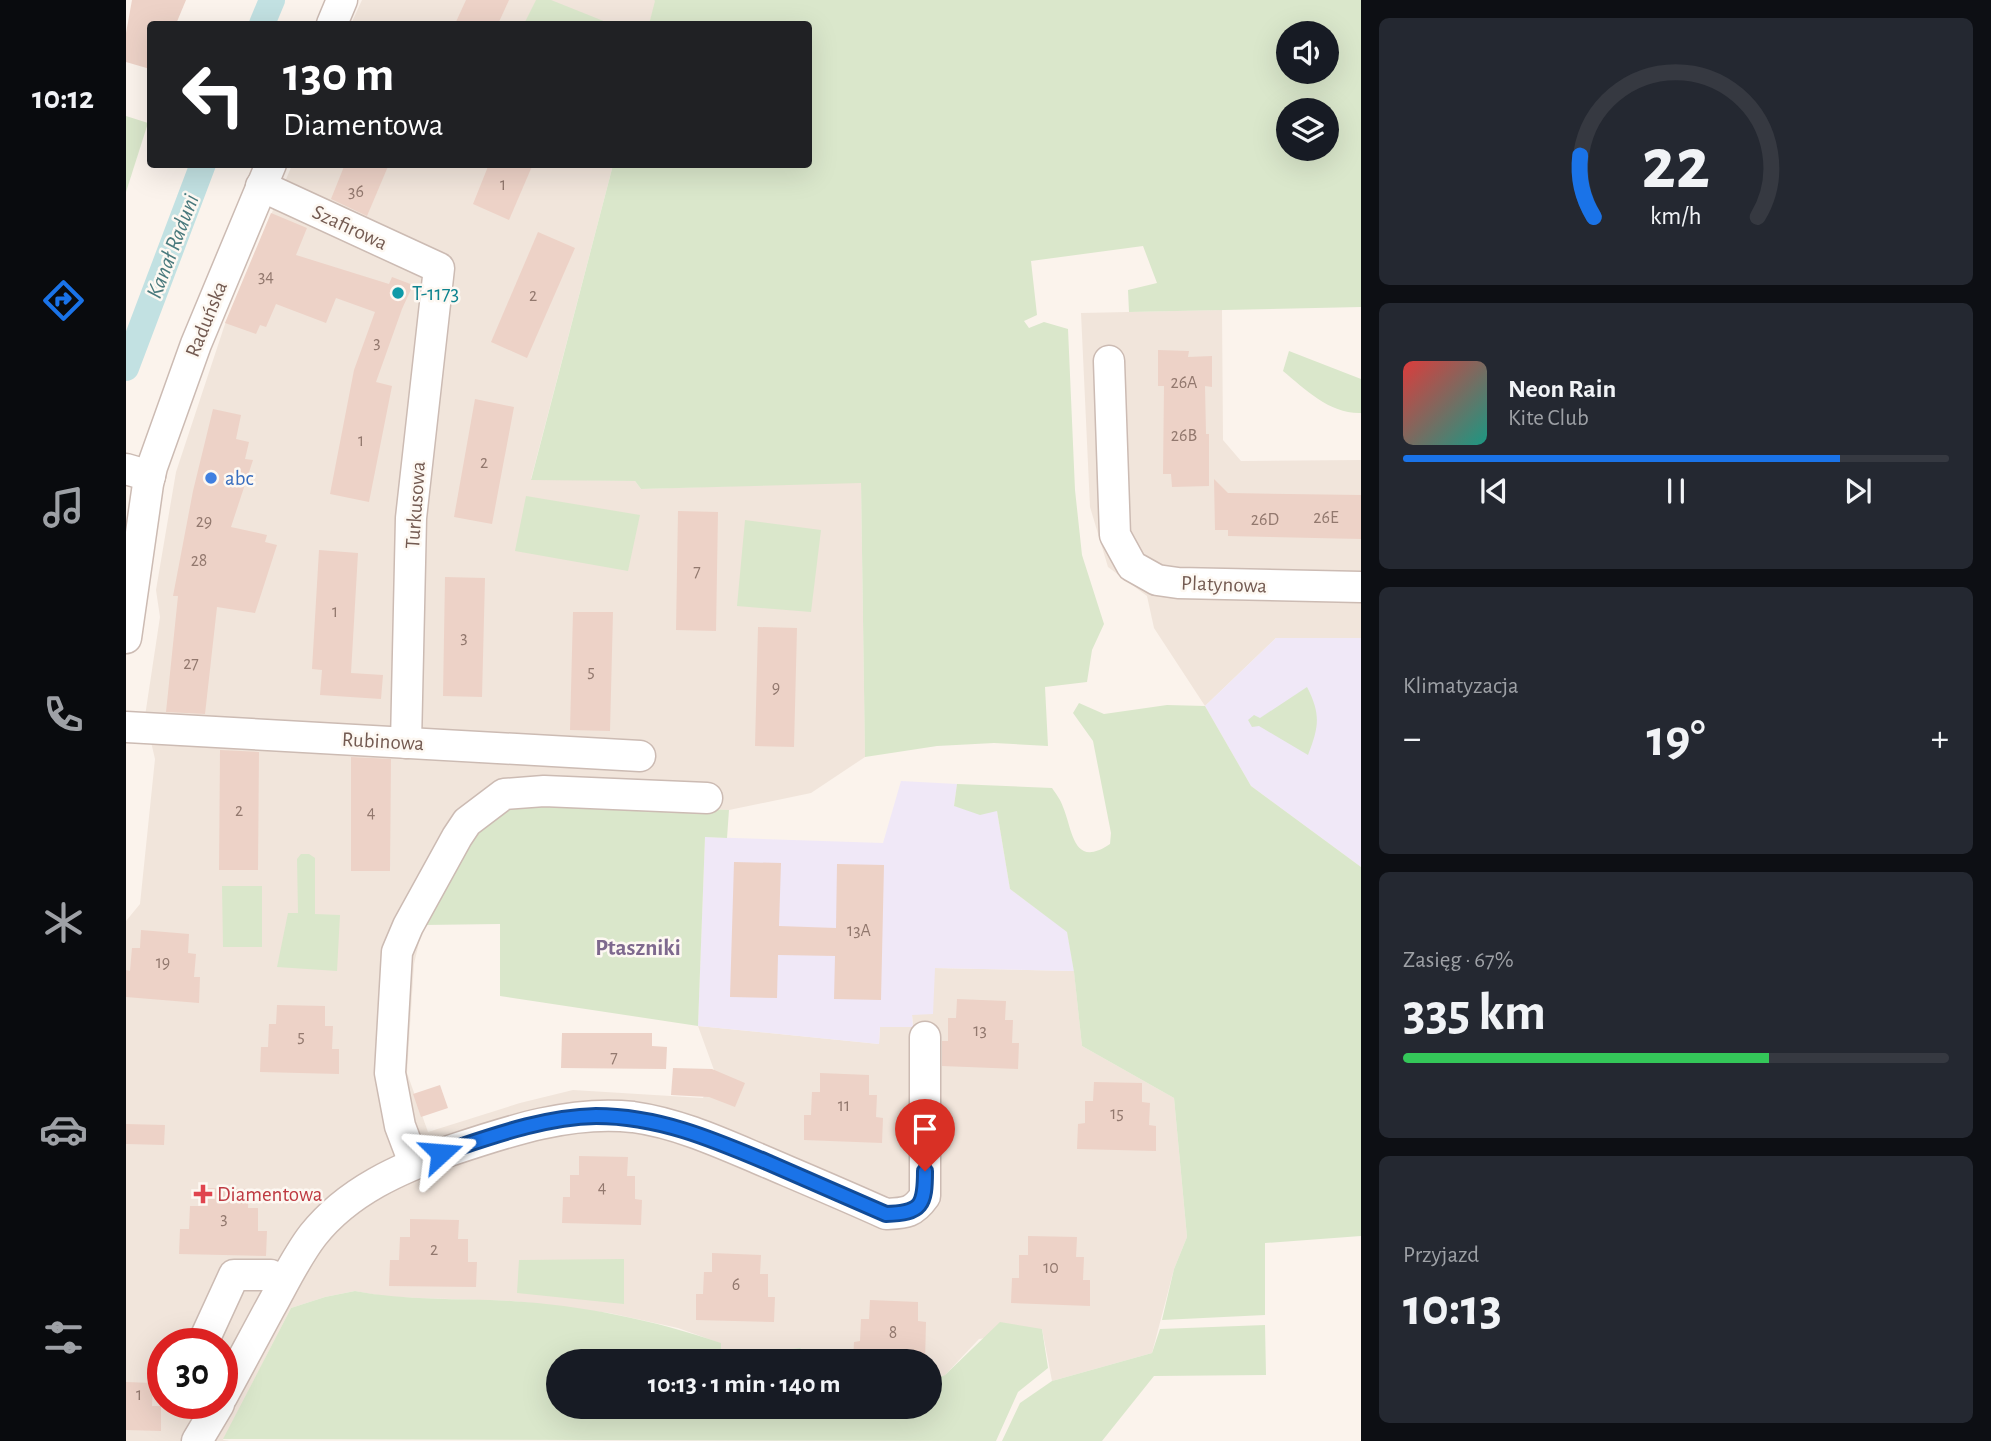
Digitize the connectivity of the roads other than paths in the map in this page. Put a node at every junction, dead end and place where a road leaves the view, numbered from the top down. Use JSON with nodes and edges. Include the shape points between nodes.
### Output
{"nodes":[{"id":1,"x":342,"y":0,"type":"edge"},
{"id":2,"x":333,"y":21,"type":"edge"},
{"id":3,"x":266,"y":176,"type":"edge"},
{"id":4,"x":439,"y":268,"type":"joint"},
{"id":5,"x":1108,"y":361,"type":"dead end"},
{"id":6,"x":138,"y":473,"type":"edge"},
{"id":7,"x":1361,"y":587,"type":"edge"},
{"id":8,"x":126,"y":638,"type":"edge"},
{"id":9,"x":126,"y":727,"type":"edge"},
{"id":10,"x":407,"y":743,"type":"junction"},
{"id":11,"x":640,"y":755,"type":"dead end"},
{"id":12,"x":707,"y":797,"type":"dead end"},
{"id":13,"x":925,"y":1037,"type":"dead end"},
{"id":14,"x":414,"y":1163,"type":"junction"},
{"id":15,"x":284,"y":1282,"type":"junction"},
{"id":16,"x":210,"y":1328,"type":"edge"},
{"id":17,"x":238,"y":1364,"type":"edge"},
{"id":18,"x":208,"y":1419,"type":"edge"},
{"id":19,"x":197,"y":1441,"type":"edge"}],
"edges":[{"from":1,"to":2,"type":"street"},
{"from":3,"to":4,"type":"street","name":"Szafirowa"},
{"from":3,"to":6,"type":"street","name":"Raduńska"},
{"from":4,"to":10,"type":"street","name":"Turkusowa","via":[[411,518]]},
{"from":5,"to":7,"type":"street","name":"Platynowa","via":[[1115,535],[1132,566],[1157,580],[1178,583]]},
{"from":6,"to":8,"type":"street","name":"Raduńska"},
{"from":9,"to":10,"type":"street","name":"Rubinowa"},
{"from":10,"to":11,"type":"street","name":"Rubinowa"},
{"from":12,"to":14,"type":"street","via":[[544,790],[504,794],[467,822],[397,952],[390,1073],[400,1126]]},
{"from":13,"to":14,"type":"street","via":[[925,1196],[916,1209],[902,1213],[886,1214],[724,1144],[633,1117],[552,1121]]},
{"from":14,"to":15,"type":"street","via":[[374,1182],[339,1207],[314,1233]]},
{"from":15,"to":16,"type":"street","via":[[271,1275],[234,1275]]},
{"from":15,"to":17,"type":"street"},
{"from":18,"to":19,"type":"street"}]}
